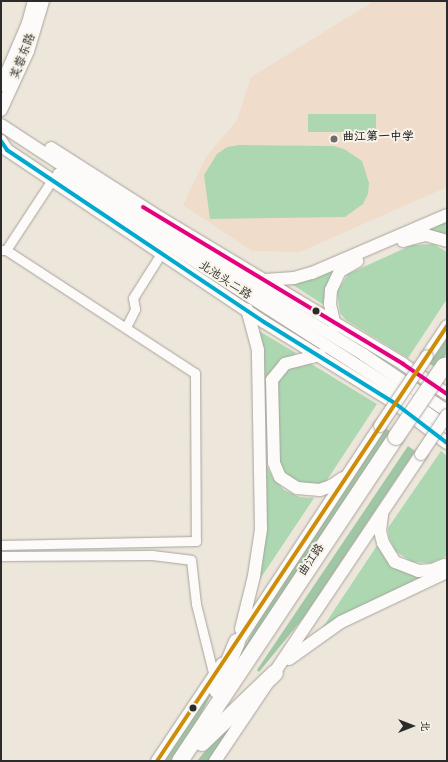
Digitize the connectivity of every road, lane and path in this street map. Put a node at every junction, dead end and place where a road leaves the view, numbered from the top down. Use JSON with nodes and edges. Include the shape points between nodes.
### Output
{"nodes":[{"id":1,"x":34,"y":1,"type":"edge"},
{"id":2,"x":43,"y":1,"type":"edge"},
{"id":3,"x":1,"y":86,"type":"edge"},
{"id":4,"x":1,"y":110,"type":"edge"},
{"id":5,"x":2,"y":130,"type":"edge"},
{"id":6,"x":1,"y":141,"type":"edge"},
{"id":7,"x":52,"y":180,"type":"junction"},
{"id":8,"x":447,"y":214,"type":"edge"},
{"id":9,"x":447,"y":241,"type":"edge"},
{"id":10,"x":4,"y":250,"type":"edge"},
{"id":11,"x":162,"y":252,"type":"junction"},
{"id":12,"x":227,"y":270,"type":"junction"},
{"id":13,"x":264,"y":280,"type":"junction"},
{"id":14,"x":230,"y":286,"type":"junction"},
{"id":15,"x":247,"y":310,"type":"junction"},
{"id":16,"x":334,"y":322,"type":"junction"},
{"id":17,"x":447,"y":326,"type":"edge"},
{"id":18,"x":126,"y":327,"type":"junction"},
{"id":19,"x":348,"y":345,"type":"junction"},
{"id":20,"x":317,"y":355,"type":"junction"},
{"id":21,"x":344,"y":358,"type":"junction"},
{"id":22,"x":446,"y":369,"type":"edge"},
{"id":23,"x":447,"y":394,"type":"edge"},
{"id":24,"x":447,"y":411,"type":"edge"},
{"id":25,"x":447,"y":415,"type":"edge"},
{"id":26,"x":447,"y":427,"type":"edge"},
{"id":27,"x":447,"y":443,"type":"edge"},
{"id":28,"x":351,"y":470,"type":"junction"},
{"id":29,"x":384,"y":510,"type":"junction"},
{"id":30,"x":1,"y":545,"type":"edge"},
{"id":31,"x":1,"y":556,"type":"edge"},
{"id":32,"x":447,"y":564,"type":"edge"},
{"id":33,"x":447,"y":572,"type":"edge"},
{"id":34,"x":237,"y":642,"type":"junction"},
{"id":35,"x":275,"y":673,"type":"junction"},
{"id":36,"x":214,"y":676,"type":"junction"},
{"id":37,"x":197,"y":743,"type":"junction"},
{"id":38,"x":157,"y":761,"type":"edge"},
{"id":39,"x":180,"y":761,"type":"edge"},
{"id":40,"x":190,"y":761,"type":"edge"},
{"id":41,"x":215,"y":761,"type":"edge"}],
"edges":[{"from":1,"to":3,"type":"main road","name":"芙蓉东路","via":[[28,23]]},
{"from":2,"to":4,"type":"main road","name":"芙蓉东路","via":[[28,51]]},
{"from":5,"to":12,"type":"main road","name":"北池头二路"},
{"from":5,"to":13,"type":"main road","via":[[21,129],[162,220]]},
{"from":5,"to":14,"type":"main road","name":"北池头二路"},
{"from":6,"to":7,"type":"main road","via":[[7,150]]},
{"from":7,"to":10,"type":"street"},
{"from":7,"to":11,"type":"main road"},
{"from":8,"to":13,"type":"main road","via":[[303,276]]},
{"from":9,"to":16,"type":"main road","via":[[432,236],[414,237],[344,267],[331,290]]},
{"from":10,"to":18,"type":"street"},
{"from":11,"to":15,"type":"main road"},
{"from":11,"to":18,"type":"street","via":[[133,298],[135,309]]},
{"from":12,"to":13,"type":"main road"},
{"from":12,"to":19,"type":"main road","name":"北池头二路"},
{"from":13,"to":16,"type":"main road"},
{"from":14,"to":15,"type":"main road"},
{"from":14,"to":21,"type":"main road","name":"北池头二路"},
{"from":15,"to":20,"type":"main road"},
{"from":15,"to":34,"type":"main road","via":[[258,350],[261,529],[254,576]]},
{"from":16,"to":19,"type":"main road"},
{"from":16,"to":23,"type":"main road"},
{"from":17,"to":28,"type":"main road","name":"曲江路","bridge":true},
{"from":18,"to":30,"type":"street","via":[[195,373],[196,541]]},
{"from":19,"to":24,"type":"main road","name":"北池头二路"},
{"from":20,"to":21,"type":"main road"},
{"from":20,"to":27,"type":"main road","via":[[396,404]]},
{"from":20,"to":28,"type":"main road","via":[[285,364],[272,380],[274,463],[284,481],[297,488],[309,490],[331,486]]},
{"from":21,"to":26,"type":"main road","name":"北池头二路"},
{"from":22,"to":37,"type":"highway","name":"曲江路","bridge":true},
{"from":25,"to":29,"type":"main road","bridge":true},
{"from":28,"to":34,"type":"main road","name":"曲江路"},
{"from":29,"to":32,"type":"main road","via":[[380,531],[385,548],[395,562],[405,568],[423,571]]},
{"from":29,"to":35,"type":"main road"},
{"from":31,"to":36,"type":"street","via":[[152,555],[191,560],[196,604]]},
{"from":33,"to":35,"type":"main road","via":[[341,622],[299,650]]},
{"from":34,"to":36,"type":"main road","name":"曲江路"},
{"from":34,"to":37,"type":"highway"},
{"from":35,"to":37,"type":"highway"},
{"from":35,"to":41,"type":"main road"},
{"from":36,"to":38,"type":"main road","name":"曲江路"},
{"from":37,"to":39,"type":"highway","name":"曲江路"},
{"from":37,"to":40,"type":"highway","name":"曲江路"}]}
